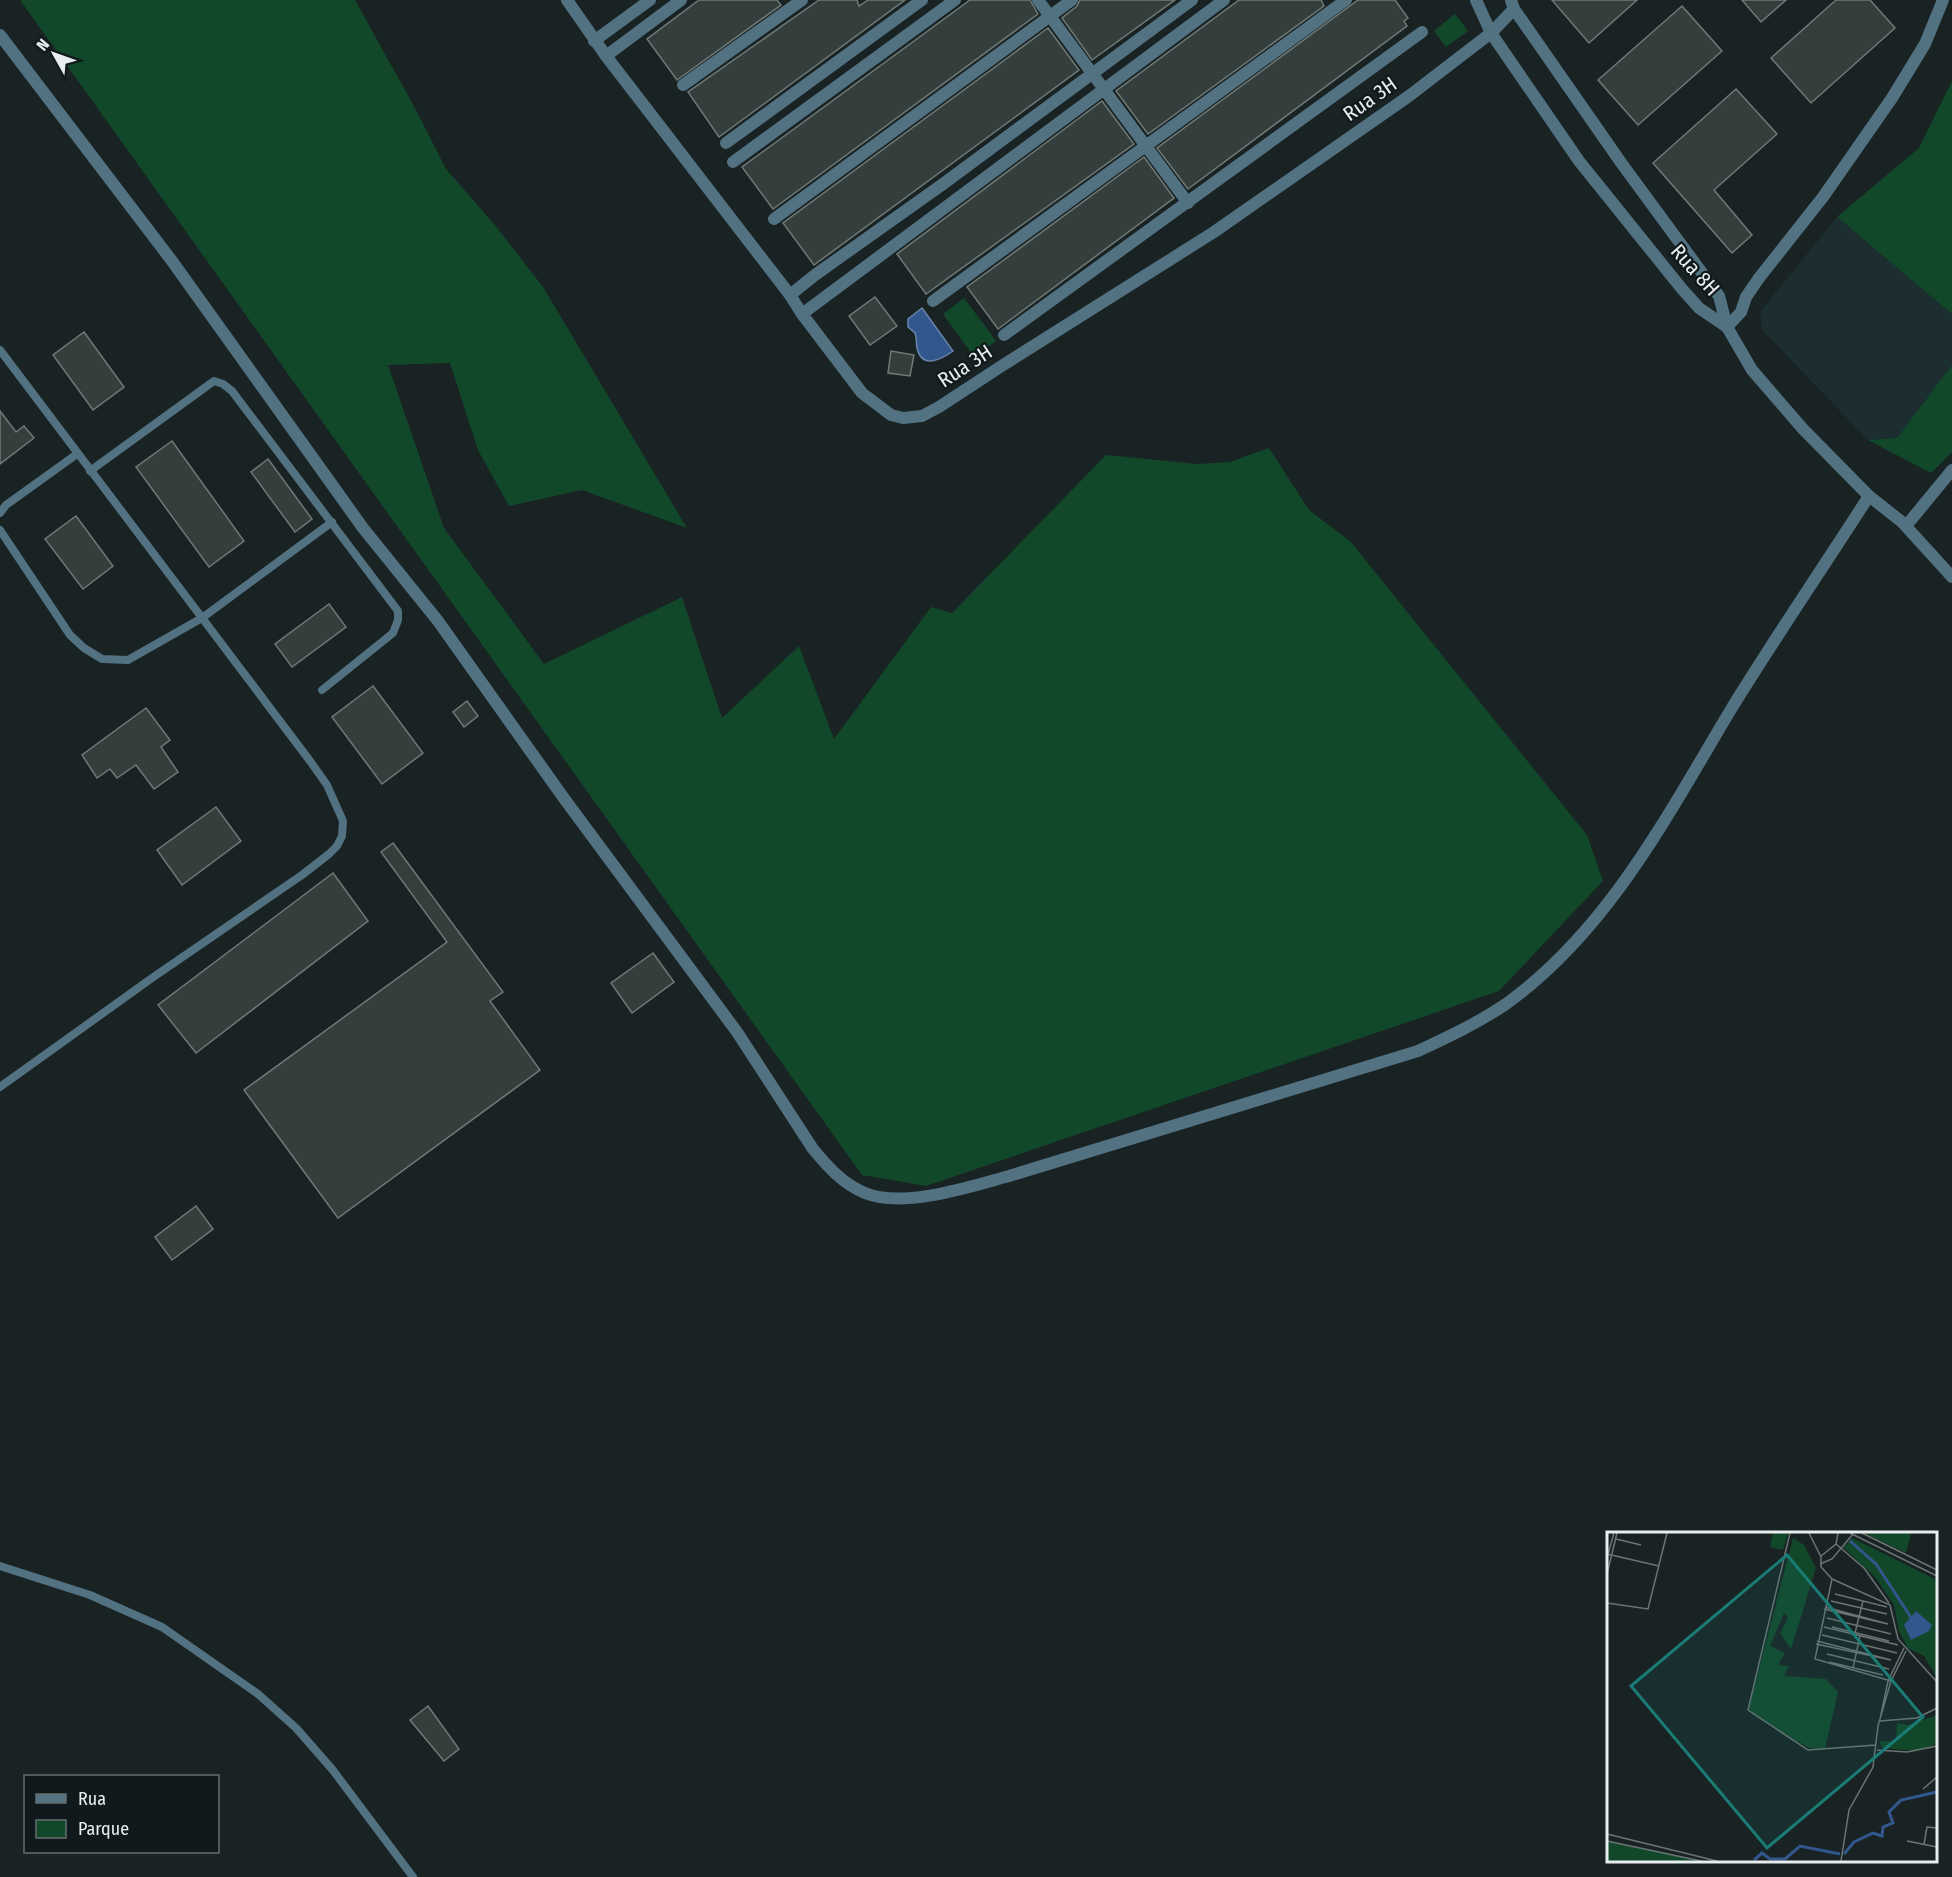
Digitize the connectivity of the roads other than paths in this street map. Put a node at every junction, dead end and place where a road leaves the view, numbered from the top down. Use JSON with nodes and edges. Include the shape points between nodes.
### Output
{"nodes":[{"id":1,"x":567,"y":0,"type":"edge"},
{"id":2,"x":650,"y":0,"type":"edge"},
{"id":3,"x":681,"y":0,"type":"edge"},
{"id":4,"x":802,"y":0,"type":"edge"},
{"id":5,"x":922,"y":0,"type":"edge"},
{"id":6,"x":955,"y":0,"type":"edge"},
{"id":7,"x":1038,"y":0,"type":"edge"},
{"id":8,"x":1072,"y":0,"type":"edge"},
{"id":9,"x":1192,"y":0,"type":"edge"},
{"id":10,"x":1224,"y":0,"type":"edge"},
{"id":11,"x":1346,"y":0,"type":"edge"},
{"id":12,"x":1476,"y":0,"type":"edge"},
{"id":13,"x":1943,"y":0,"type":"edge"},
{"id":14,"x":1512,"y":4,"type":"edge"},
{"id":15,"x":1050,"y":17,"type":"junction"},
{"id":16,"x":1422,"y":32,"type":"dead end"},
{"id":17,"x":1491,"y":33,"type":"junction"},
{"id":18,"x":0,"y":35,"type":"edge"},
{"id":19,"x":594,"y":41,"type":"junction"},
{"id":20,"x":606,"y":56,"type":"junction"},
{"id":21,"x":1092,"y":74,"type":"junction"},
{"id":22,"x":684,"y":85,"type":"dead end"},
{"id":23,"x":1103,"y":88,"type":"junction"},
{"id":24,"x":726,"y":143,"type":"dead end"},
{"id":25,"x":1147,"y":147,"type":"junction"},
{"id":26,"x":733,"y":162,"type":"dead end"},
{"id":27,"x":1188,"y":203,"type":"junction"},
{"id":28,"x":774,"y":219,"type":"dead end"},
{"id":29,"x":790,"y":295,"type":"junction"},
{"id":30,"x":933,"y":301,"type":"dead end"},
{"id":31,"x":802,"y":314,"type":"junction"},
{"id":32,"x":1727,"y":327,"type":"junction"},
{"id":33,"x":1004,"y":335,"type":"dead end"},
{"id":34,"x":0,"y":350,"type":"edge"},
{"id":35,"x":77,"y":454,"type":"junction"},
{"id":36,"x":1952,"y":470,"type":"edge"},
{"id":37,"x":90,"y":471,"type":"junction"},
{"id":38,"x":1869,"y":496,"type":"junction"},
{"id":39,"x":0,"y":513,"type":"edge"},
{"id":40,"x":332,"y":522,"type":"junction"},
{"id":41,"x":1906,"y":526,"type":"junction"},
{"id":42,"x":0,"y":530,"type":"edge"},
{"id":43,"x":1952,"y":577,"type":"edge"},
{"id":44,"x":202,"y":618,"type":"junction"},
{"id":45,"x":322,"y":690,"type":"dead end"},
{"id":46,"x":0,"y":1087,"type":"edge"},
{"id":47,"x":0,"y":1566,"type":"edge"},
{"id":48,"x":413,"y":1877,"type":"edge"}],
"edges":[{"from":1,"to":19,"type":"street","name":"Rua 3H"},
{"from":2,"to":19,"type":"street"},
{"from":3,"to":20,"type":"street"},
{"from":4,"to":22,"type":"street"},
{"from":5,"to":24,"type":"street"},
{"from":6,"to":26,"type":"street"},
{"from":7,"to":15,"type":"street"},
{"from":8,"to":15,"type":"street"},
{"from":9,"to":21,"type":"street"},
{"from":10,"to":23,"type":"street"},
{"from":11,"to":25,"type":"street"},
{"from":12,"to":17,"type":"street","name":"Rua 8H"},
{"from":13,"to":32,"type":"street","via":[[1925,44],[1892,98]]},
{"from":14,"to":17,"type":"street","name":"Rua 3H"},
{"from":14,"to":32,"type":"street","name":"Rua 8H","via":[[1719,296]]},
{"from":15,"to":21,"type":"street"},
{"from":15,"to":28,"type":"street"},
{"from":16,"to":27,"type":"street"},
{"from":17,"to":31,"type":"street","name":"Rua 3H","via":[[1409,96],[1214,232],[922,416],[891,415],[877,406],[862,393]]},
{"from":17,"to":32,"type":"street","name":"Rua 8H","via":[[1594,179],[1688,295]]},
{"from":18,"to":38,"type":"street","via":[[172,261],[363,528],[438,621],[737,1032],[813,1149],[841,1179],[868,1195],[926,1196],[1010,1176],[1418,1051],[1506,1003],[1577,938],[1618,889]]},
{"from":19,"to":20,"type":"street","name":"Rua 3H"},
{"from":20,"to":29,"type":"street","name":"Rua 3H"},
{"from":21,"to":23,"type":"street"},
{"from":21,"to":29,"type":"street"},
{"from":23,"to":25,"type":"street"},
{"from":23,"to":31,"type":"street"},
{"from":25,"to":27,"type":"street"},
{"from":25,"to":30,"type":"street"},
{"from":27,"to":33,"type":"street"},
{"from":29,"to":31,"type":"street","name":"Rua 3H"},
{"from":32,"to":38,"type":"street","via":[[1772,395]]},
{"from":34,"to":35,"type":"lane"},
{"from":35,"to":37,"type":"lane"},
{"from":35,"to":39,"type":"lane"},
{"from":36,"to":41,"type":"street"},
{"from":37,"to":40,"type":"lane","via":[[214,381],[232,391]]},
{"from":37,"to":44,"type":"lane"},
{"from":38,"to":41,"type":"street"},
{"from":40,"to":44,"type":"lane"},
{"from":40,"to":45,"type":"lane","via":[[398,611],[398,620],[393,633]]},
{"from":41,"to":43,"type":"street"},
{"from":42,"to":44,"type":"lane","via":[[70,635],[102,659],[128,660]]},
{"from":44,"to":46,"type":"lane","via":[[327,785],[343,821],[342,836],[329,854],[302,875]]},
{"from":47,"to":48,"type":"lane","via":[[90,1595],[162,1627],[258,1694],[296,1728],[332,1769]]}]}
